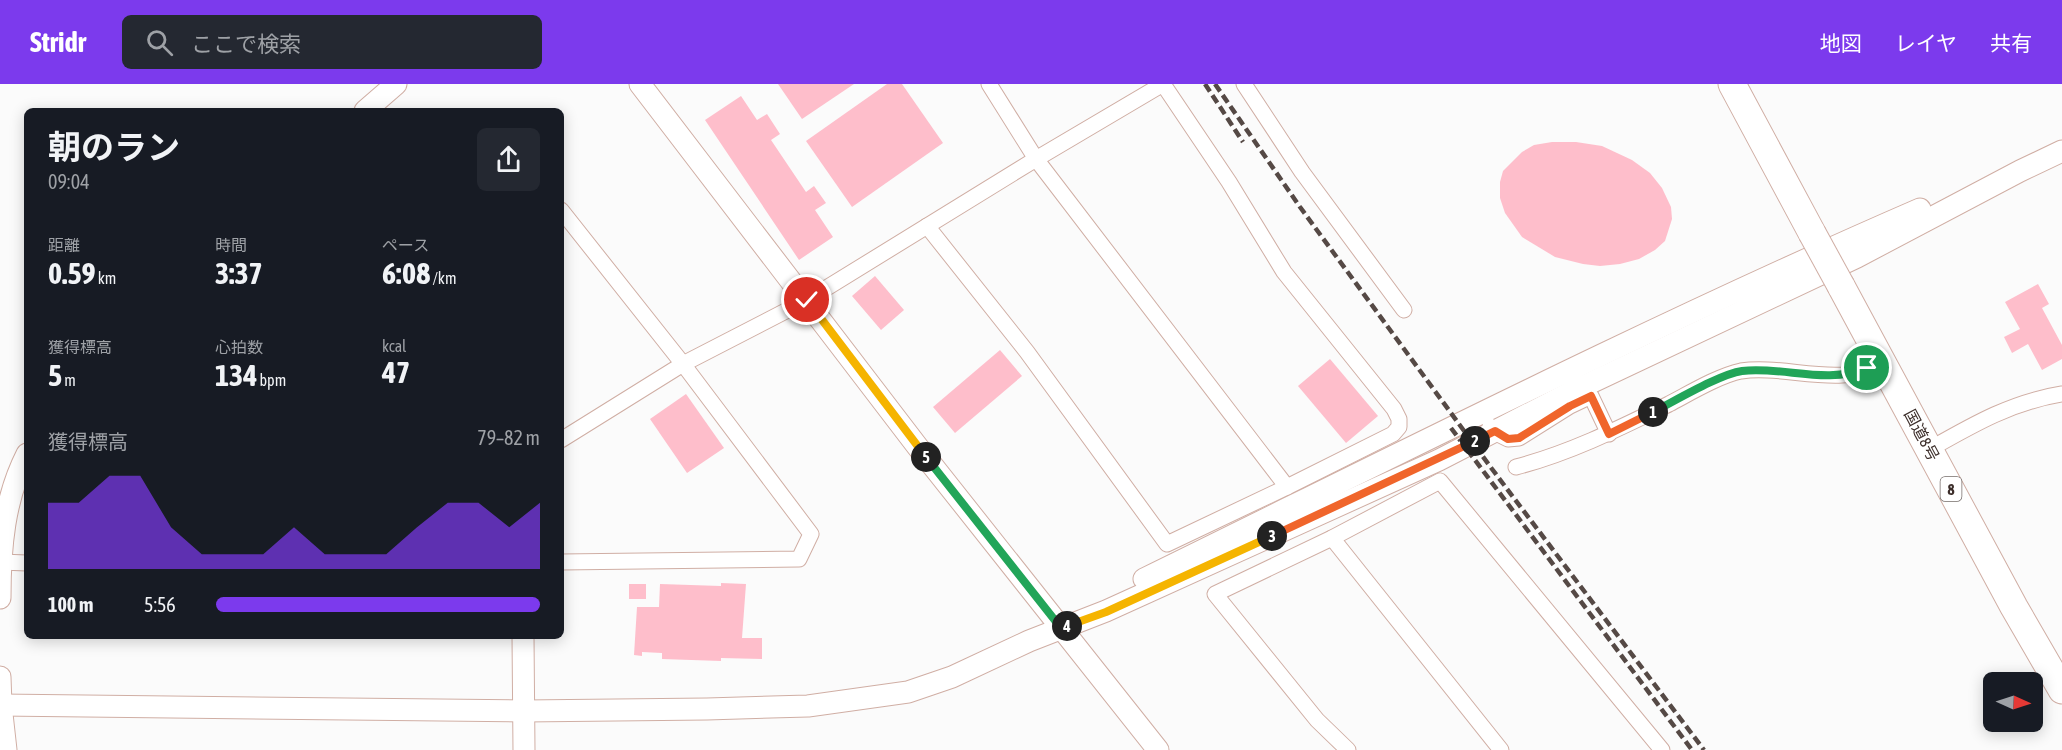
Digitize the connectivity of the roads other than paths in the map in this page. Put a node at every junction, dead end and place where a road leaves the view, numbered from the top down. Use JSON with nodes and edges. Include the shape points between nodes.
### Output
{"nodes":[{"id":1,"x":396,"y":84,"type":"edge"},
{"id":2,"x":640,"y":84,"type":"edge"},
{"id":3,"x":989,"y":84,"type":"edge"},
{"id":4,"x":1163,"y":84,"type":"edge"},
{"id":5,"x":1244,"y":84,"type":"edge"},
{"id":6,"x":1732,"y":84,"type":"edge"},
{"id":7,"x":368,"y":108,"type":"edge"},
{"id":8,"x":2062,"y":142,"type":"edge"},
{"id":9,"x":2062,"y":151,"type":"edge"},
{"id":10,"x":1036,"y":159,"type":"junction"},
{"id":11,"x":564,"y":214,"type":"edge"},
{"id":12,"x":927,"y":226,"type":"junction"},
{"id":13,"x":807,"y":300,"type":"junction"},
{"id":14,"x":1404,"y":310,"type":"dead end"},
{"id":15,"x":1881,"y":360,"type":"junction"},
{"id":16,"x":683,"y":364,"type":"junction"},
{"id":17,"x":2062,"y":393,"type":"edge"},
{"id":18,"x":1480,"y":414,"type":"junction"},
{"id":19,"x":1495,"y":431,"type":"junction"},
{"id":20,"x":1609,"y":434,"type":"junction"},
{"id":21,"x":564,"y":438,"type":"edge"},
{"id":22,"x":1930,"y":448,"type":"junction"},
{"id":23,"x":24,"y":462,"type":"edge"},
{"id":24,"x":1516,"y":467,"type":"dead end"},
{"id":25,"x":1287,"y":487,"type":"junction"},
{"id":26,"x":1332,"y":538,"type":"junction"},
{"id":27,"x":0,"y":562,"type":"edge"},
{"id":28,"x":564,"y":562,"type":"edge"},
{"id":29,"x":24,"y":563,"type":"edge"},
{"id":30,"x":0,"y":598,"type":"edge"},
{"id":31,"x":1061,"y":628,"type":"junction"},
{"id":32,"x":523,"y":639,"type":"edge"},
{"id":33,"x":0,"y":677,"type":"edge"},
{"id":34,"x":2062,"y":690,"type":"edge"},
{"id":35,"x":0,"y":705,"type":"edge"},
{"id":36,"x":524,"y":711,"type":"junction"},
{"id":37,"x":6,"y":750,"type":"edge"},
{"id":38,"x":524,"y":750,"type":"edge"},
{"id":39,"x":1158,"y":750,"type":"edge"},
{"id":40,"x":1348,"y":750,"type":"edge"},
{"id":41,"x":1501,"y":750,"type":"edge"},
{"id":42,"x":1662,"y":750,"type":"edge"}],
"edges":[{"from":1,"to":7,"type":"street"},
{"from":2,"to":13,"type":"street"},
{"from":3,"to":10,"type":"street"},
{"from":4,"to":10,"type":"street"},
{"from":4,"to":25,"type":"street","via":[[1284,272],[1399,419],[1393,434]]},
{"from":5,"to":14,"type":"street","via":[[1302,172]]},
{"from":6,"to":15,"type":"highway","name":"国道8号","number":"8","bridge":true},
{"from":8,"to":18,"type":"street","via":[[1949,197],[1786,267]]},
{"from":9,"to":19,"type":"street","via":[[1847,262]]},
{"from":10,"to":12,"type":"street"},
{"from":10,"to":25,"type":"street"},
{"from":11,"to":16,"type":"street"},
{"from":12,"to":13,"type":"street"},
{"from":12,"to":25,"type":"street","via":[[1027,352],[1167,544]]},
{"from":13,"to":16,"type":"street"},
{"from":13,"to":31,"type":"street"},
{"from":15,"to":20,"type":"street","via":[[1853,374],[1842,375],[1740,371]]},
{"from":15,"to":22,"type":"highway","name":"国道8号","number":"8"},
{"from":16,"to":21,"type":"street"},
{"from":16,"to":28,"type":"street","via":[[811,534],[799,559]]},
{"from":17,"to":22,"type":"street","via":[[1984,417]]},
{"from":18,"to":19,"type":"street"},
{"from":18,"to":31,"type":"street","via":[[1100,601]]},
{"from":19,"to":20,"type":"street","via":[[1508,439],[1519,438],[1591,396]]},
{"from":19,"to":31,"type":"street","via":[[1106,612]]},
{"from":20,"to":24,"type":"street"},
{"from":22,"to":34,"type":"highway","name":"国道8号","number":"8"},
{"from":23,"to":27,"type":"street","via":[[9,500]]},
{"from":26,"to":40,"type":"street","via":[[1215,594],[1317,720]]},
{"from":26,"to":41,"type":"street"},
{"from":26,"to":42,"type":"street","via":[[1440,481]]},
{"from":27,"to":29,"type":"street"},
{"from":27,"to":30,"type":"street"},
{"from":31,"to":36,"type":"street","via":[[952,677],[908,692],[871,698],[808,706]]},
{"from":31,"to":39,"type":"street"},
{"from":32,"to":36,"type":"street"},
{"from":33,"to":35,"type":"street"},
{"from":35,"to":36,"type":"street"},
{"from":35,"to":37,"type":"street"},
{"from":36,"to":38,"type":"street"}]}
